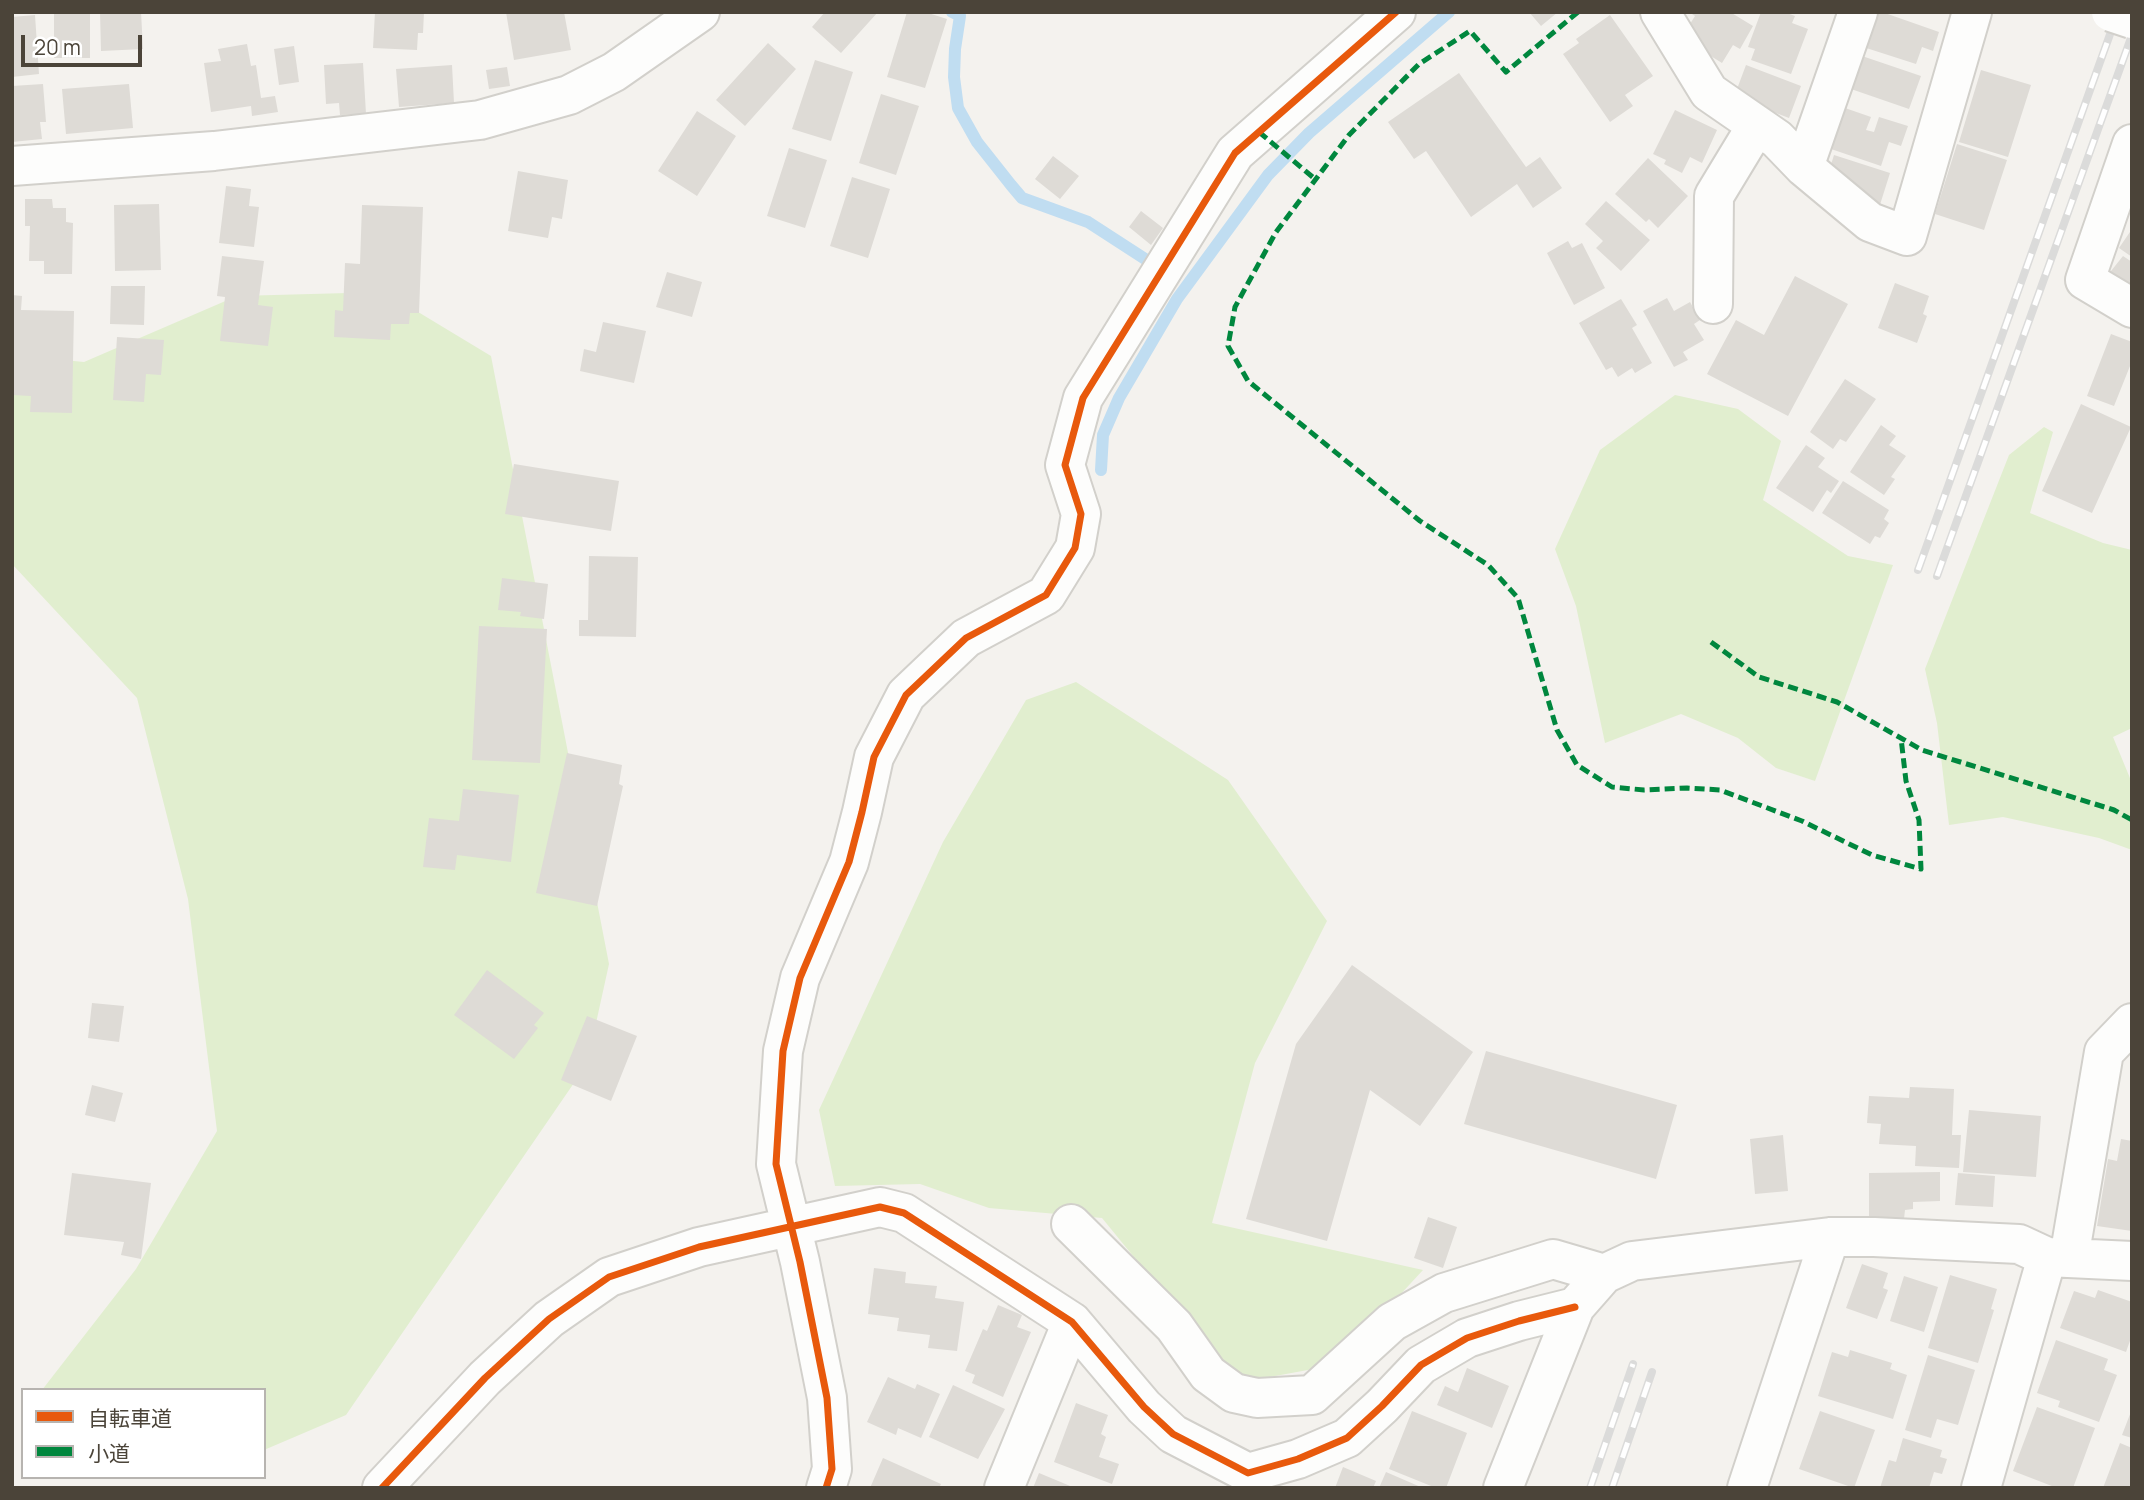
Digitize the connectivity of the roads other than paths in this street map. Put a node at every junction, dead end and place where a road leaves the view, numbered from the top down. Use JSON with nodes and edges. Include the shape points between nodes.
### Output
{"nodes":[{"id":1,"x":700,"y":12,"type":"edge"},
{"id":2,"x":1396,"y":12,"type":"edge"},
{"id":3,"x":1660,"y":12,"type":"edge"},
{"id":4,"x":1858,"y":12,"type":"edge"},
{"id":5,"x":1972,"y":12,"type":"edge"},
{"id":6,"x":2111,"y":12,"type":"edge"},
{"id":7,"x":2132,"y":19,"type":"edge"},
{"id":8,"x":1757,"y":125,"type":"junction"},
{"id":9,"x":2132,"y":144,"type":"edge"},
{"id":10,"x":12,"y":166,"type":"edge"},
{"id":11,"x":1804,"y":167,"type":"junction"},
{"id":12,"x":1713,"y":304,"type":"dead end"},
{"id":13,"x":2132,"y":308,"type":"edge"},
{"id":14,"x":2132,"y":1023,"type":"edge"},
{"id":15,"x":1071,"y":1224,"type":"dead end"},
{"id":16,"x":791,"y":1227,"type":"junction"},
{"id":17,"x":1830,"y":1237,"type":"junction"},
{"id":18,"x":2058,"y":1257,"type":"junction"},
{"id":19,"x":2132,"y":1261,"type":"edge"},
{"id":20,"x":1604,"y":1275,"type":"junction"},
{"id":21,"x":1575,"y":1307,"type":"junction"},
{"id":22,"x":1072,"y":1322,"type":"junction"},
{"id":23,"x":1245,"y":1480,"type":"edge"},
{"id":24,"x":382,"y":1488,"type":"edge"},
{"id":25,"x":826,"y":1488,"type":"edge"},
{"id":26,"x":1004,"y":1488,"type":"edge"},
{"id":27,"x":1503,"y":1488,"type":"edge"},
{"id":28,"x":1747,"y":1488,"type":"edge"},
{"id":29,"x":1981,"y":1488,"type":"edge"}],
"edges":[{"from":1,"to":10,"type":"street","via":[[614,72],[569,95],[480,120],[214,151]]},
{"from":2,"to":16,"type":"street","via":[[1235,153],[1083,398],[1065,465],[1081,514],[1075,548],[1046,595],[966,638],[906,695],[874,757],[849,862],[800,978],[783,1051],[776,1164]]},
{"from":3,"to":8,"type":"street","via":[[1709,92]]},
{"from":4,"to":11,"type":"street"},
{"from":5,"to":11,"type":"street","via":[[1906,236],[1870,222]]},
{"from":6,"to":7,"type":"street","bridge":true},
{"from":8,"to":11,"type":"street"},
{"from":8,"to":12,"type":"street","via":[[1714,196]]},
{"from":9,"to":13,"type":"street","via":[[2085,280]]},
{"from":14,"to":18,"type":"street","via":[[2104,1052]]},
{"from":15,"to":20,"type":"street","via":[[1174,1326],[1208,1374],[1234,1393],[1257,1398],[1312,1395],[1392,1322],[1444,1293],[1553,1259]]},
{"from":16,"to":22,"type":"street","via":[[880,1207],[904,1213]]},
{"from":16,"to":24,"type":"street","via":[[699,1247],[609,1277],[549,1319],[485,1378]]},
{"from":16,"to":25,"type":"street","via":[[827,1398],[832,1469]]},
{"from":17,"to":18,"type":"street","via":[[2019,1244]]},
{"from":17,"to":20,"type":"street","via":[[1632,1261]]},
{"from":17,"to":28,"type":"street"},
{"from":18,"to":19,"type":"street"},
{"from":18,"to":29,"type":"street"},
{"from":20,"to":21,"type":"street"},
{"from":21,"to":23,"type":"street","via":[[1467,1338],[1420,1365],[1347,1438]]},
{"from":21,"to":27,"type":"street"},
{"from":22,"to":23,"type":"street","via":[[1172,1434]]},
{"from":22,"to":26,"type":"street"}]}
